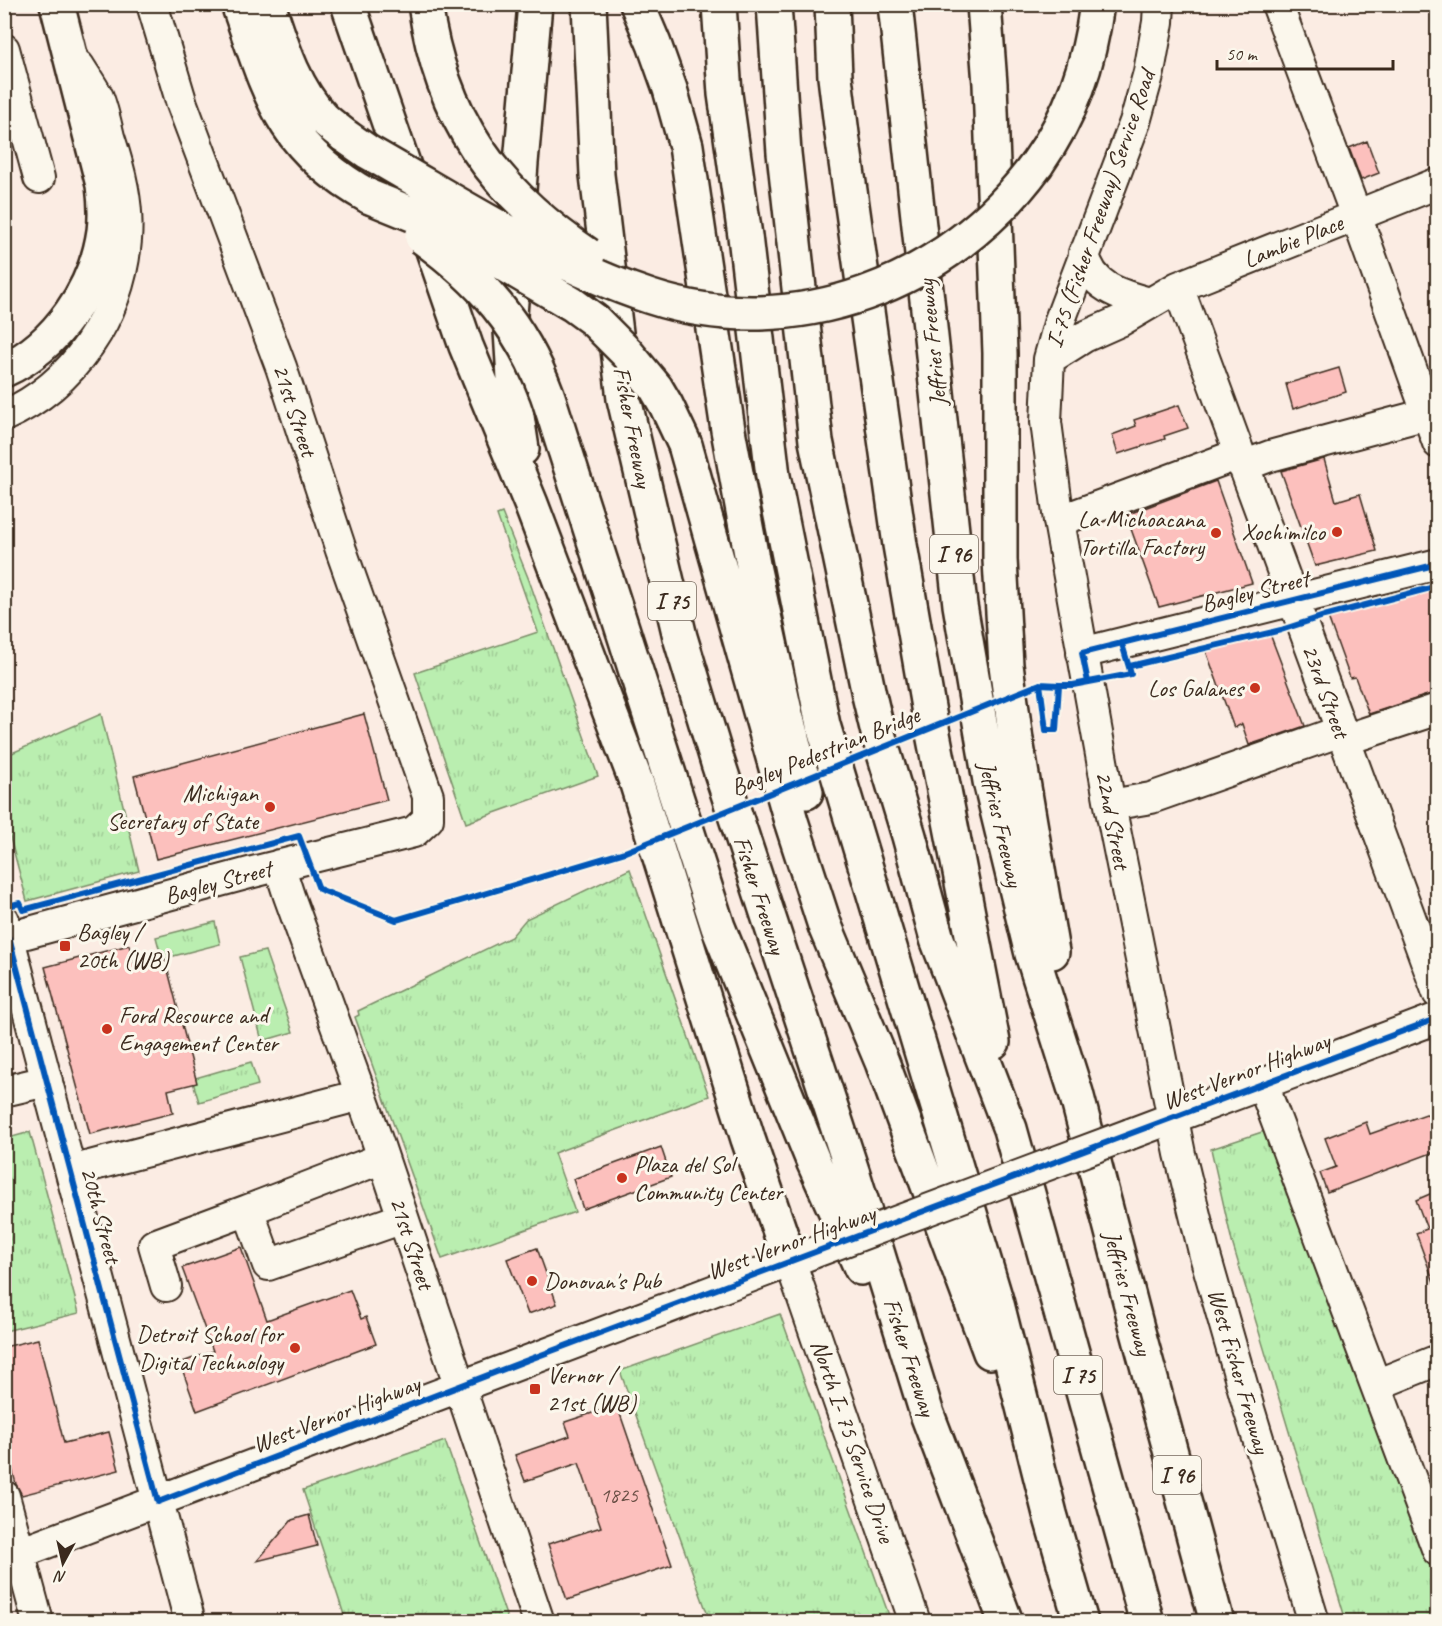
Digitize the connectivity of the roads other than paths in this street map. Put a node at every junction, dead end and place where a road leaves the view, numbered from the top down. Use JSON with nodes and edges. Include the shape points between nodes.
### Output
{"nodes":[{"id":1,"x":57,"y":4,"type":"edge"},
{"id":2,"x":152,"y":4,"type":"edge"},
{"id":3,"x":348,"y":4,"type":"edge"},
{"id":4,"x":425,"y":4,"type":"edge"},
{"id":5,"x":535,"y":4,"type":"edge"},
{"id":6,"x":589,"y":4,"type":"edge"},
{"id":7,"x":637,"y":4,"type":"edge"},
{"id":8,"x":719,"y":4,"type":"edge"},
{"id":9,"x":774,"y":4,"type":"edge"},
{"id":10,"x":832,"y":4,"type":"edge"},
{"id":11,"x":852,"y":4,"type":"edge"},
{"id":12,"x":895,"y":4,"type":"edge"},
{"id":13,"x":984,"y":4,"type":"edge"},
{"id":14,"x":1097,"y":4,"type":"edge"},
{"id":15,"x":1159,"y":4,"type":"edge"},
{"id":16,"x":1277,"y":4,"type":"edge"},
{"id":17,"x":247,"y":10,"type":"edge"},
{"id":18,"x":4,"y":49,"type":"edge"},
{"id":19,"x":69,"y":51,"type":"junction"},
{"id":20,"x":842,"y":134,"type":"junction"},
{"id":21,"x":39,"y":178,"type":"dead end"},
{"id":22,"x":1437,"y":183,"type":"edge"},
{"id":23,"x":367,"y":195,"type":"junction"},
{"id":24,"x":1356,"y":215,"type":"junction"},
{"id":25,"x":1084,"y":253,"type":"junction"},
{"id":26,"x":1178,"y":287,"type":"junction"},
{"id":27,"x":652,"y":297,"type":"junction"},
{"id":28,"x":1150,"y":303,"type":"junction"},
{"id":29,"x":1049,"y":359,"type":"junction"},
{"id":30,"x":4,"y":370,"type":"edge"},
{"id":31,"x":1433,"y":412,"type":"edge"},
{"id":32,"x":4,"y":416,"type":"edge"},
{"id":33,"x":1437,"y":443,"type":"edge"},
{"id":34,"x":1241,"y":460,"type":"junction"},
{"id":35,"x":531,"y":504,"type":"junction"},
{"id":36,"x":1059,"y":521,"type":"junction"},
{"id":37,"x":1437,"y":564,"type":"edge"},
{"id":38,"x":1293,"y":601,"type":"junction"},
{"id":39,"x":1082,"y":653,"type":"junction"},
{"id":40,"x":1437,"y":709,"type":"edge"},
{"id":41,"x":1343,"y":735,"type":"junction"},
{"id":42,"x":1110,"y":805,"type":"junction"},
{"id":43,"x":428,"y":819,"type":"joint"},
{"id":44,"x":279,"y":866,"type":"junction"},
{"id":45,"x":6,"y":932,"type":"edge"},
{"id":46,"x":1437,"y":993,"type":"edge"},
{"id":47,"x":1437,"y":1018,"type":"edge"},
{"id":48,"x":882,"y":1062,"type":"junction"},
{"id":49,"x":47,"y":1081,"type":"junction"},
{"id":50,"x":1263,"y":1085,"type":"junction"},
{"id":51,"x":4,"y":1091,"type":"edge"},
{"id":52,"x":1076,"y":1093,"type":"junction"},
{"id":53,"x":361,"y":1095,"type":"junction"},
{"id":54,"x":1172,"y":1118,"type":"junction"},
{"id":55,"x":1010,"y":1129,"type":"junction"},
{"id":56,"x":383,"y":1158,"type":"junction"},
{"id":57,"x":71,"y":1172,"type":"junction"},
{"id":58,"x":248,"y":1210,"type":"junction"},
{"id":59,"x":403,"y":1218,"type":"junction"},
{"id":60,"x":804,"y":1256,"type":"junction"},
{"id":61,"x":166,"y":1286,"type":"dead end"},
{"id":62,"x":1437,"y":1360,"type":"edge"},
{"id":63,"x":1376,"y":1385,"type":"junction"},
{"id":64,"x":459,"y":1386,"type":"junction"},
{"id":65,"x":927,"y":1414,"type":"junction"},
{"id":66,"x":4,"y":1496,"type":"edge"},
{"id":67,"x":158,"y":1502,"type":"junction"},
{"id":68,"x":1050,"y":1514,"type":"junction"},
{"id":69,"x":1437,"y":1551,"type":"edge"},
{"id":70,"x":12,"y":1556,"type":"edge"},
{"id":71,"x":38,"y":1622,"type":"edge"},
{"id":72,"x":190,"y":1622,"type":"edge"},
{"id":73,"x":539,"y":1622,"type":"edge"},
{"id":74,"x":915,"y":1622,"type":"edge"},
{"id":75,"x":1006,"y":1622,"type":"edge"},
{"id":76,"x":1081,"y":1622,"type":"edge"},
{"id":77,"x":1147,"y":1622,"type":"edge"},
{"id":78,"x":1217,"y":1622,"type":"edge"},
{"id":79,"x":1314,"y":1622,"type":"edge"}],
"edges":[{"from":1,"to":19,"type":"highway"},
{"from":2,"to":43,"type":"street","name":"21st Street","via":[[182,104],[281,367],[428,796]]},
{"from":3,"to":35,"type":"highway","via":[[466,346]]},
{"from":4,"to":27,"type":"highway","bridge":true,"via":[[438,65],[452,101],[491,169],[553,231]]},
{"from":5,"to":35,"type":"highway","via":[[510,315],[516,410]]},
{"from":6,"to":65,"type":"highway","name":"Fisher Freeway","number":"I 75","via":[[597,175],[624,399],[654,530],[680,637],[718,763]]},
{"from":7,"to":48,"type":"highway","via":[[670,89],[686,146],[728,430],[754,570],[811,812]]},
{"from":8,"to":68,"type":"highway","via":[[725,94],[773,476],[823,725],[996,1299]]},
{"from":9,"to":55,"type":"highway","number":"I 75","via":[[784,153],[816,441],[854,624],[879,738],[937,939]]},
{"from":10,"to":20,"type":"highway"},
{"from":11,"to":20,"type":"highway"},
{"from":12,"to":52,"type":"highway","name":"Jeffries Freeway","number":"I 96","via":[[960,605],[990,781],[1032,954]]},
{"from":13,"to":52,"type":"highway","via":[[999,329],[1000,560],[1006,665]]},
{"from":14,"to":27,"type":"highway","bridge":true,"via":[[1093,39],[1080,83],[1056,138],[1020,188],[961,243],[878,290],[808,308],[723,312]]},
{"from":15,"to":25,"type":"street","name":"I-75 (Fisher Freeway) Service Road","via":[[1149,72],[1135,122]]},
{"from":16,"to":24,"type":"street"},
{"from":17,"to":23,"type":"highway","via":[[260,72],[298,141],[313,158]]},
{"from":17,"to":27,"type":"highway","bridge":true,"via":[[323,118],[345,136],[551,256]]},
{"from":18,"to":21,"type":"street"},
{"from":19,"to":30,"type":"highway","via":[[104,185],[104,232],[87,286],[73,310],[57,332],[32,354]]},
{"from":19,"to":32,"type":"street","via":[[97,97],[119,170],[126,212],[123,263],[110,309],[86,350],[56,383]]},
{"from":20,"to":55,"type":"highway","via":[[900,545]]},
{"from":22,"to":24,"type":"street","name":"Lambie Place"},
{"from":23,"to":48,"type":"highway","bridge":true,"via":[[434,223],[572,304],[594,320],[656,388],[685,445],[790,821],[825,926]]},
{"from":23,"to":65,"type":"highway","bridge":true,"via":[[450,256],[487,292],[517,331],[536,369],[718,927],[814,1163]]},
{"from":24,"to":26,"type":"street","name":"Lambie Place"},
{"from":24,"to":31,"type":"street"},
{"from":25,"to":28,"type":"street","via":[[1086,265],[1102,284]]},
{"from":25,"to":29,"type":"street","name":"I-75 (Fisher Freeway) Service Road"},
{"from":26,"to":28,"type":"street","name":"Lambie Place"},
{"from":26,"to":34,"type":"street","name":"23rd Street"},
{"from":28,"to":29,"type":"street","name":"Lambie Place"},
{"from":29,"to":36,"type":"street","name":"I-75 (Fisher Freeway) Service Road","via":[[1046,422]]},
{"from":31,"to":33,"type":"street"},
{"from":31,"to":34,"type":"street","via":[[1270,456]]},
{"from":34,"to":36,"type":"street"},
{"from":34,"to":38,"type":"street","name":"23rd Street"},
{"from":35,"to":60,"type":"highway","via":[[637,784],[748,1139]]},
{"from":36,"to":39,"type":"street","name":"22nd Street"},
{"from":37,"to":38,"type":"street","name":"Bagley Street"},
{"from":38,"to":39,"type":"street","name":"Bagley Street"},
{"from":38,"to":41,"type":"street","name":"23rd Street"},
{"from":39,"to":42,"type":"street","name":"22nd Street"},
{"from":40,"to":41,"type":"street"},
{"from":41,"to":42,"type":"street","via":[[1151,798]]},
{"from":41,"to":46,"type":"street","name":"23rd Street"},
{"from":42,"to":54,"type":"street","name":"22nd Street"},
{"from":43,"to":44,"type":"street","name":"Bagley Street","via":[[414,832]]},
{"from":44,"to":45,"type":"street","name":"Bagley Street"},
{"from":44,"to":53,"type":"street","name":"21st Street"},
{"from":45,"to":49,"type":"street","name":"20th Street"},
{"from":47,"to":50,"type":"street","name":"West Vernor Highway"},
{"from":48,"to":68,"type":"highway"},
{"from":49,"to":51,"type":"street"},
{"from":49,"to":57,"type":"street","name":"20th Street"},
{"from":50,"to":54,"type":"street","name":"West Vernor Highway"},
{"from":50,"to":63,"type":"street"},
{"from":52,"to":78,"type":"highway","name":"Jeffries Freeway","number":"I 96"},
{"from":53,"to":56,"type":"street","name":"21st Street"},
{"from":53,"to":57,"type":"street"},
{"from":54,"to":60,"type":"street","name":"West Vernor Highway","bridge":true},
{"from":54,"to":79,"type":"street","name":"West Fisher Freeway","via":[[1207,1263]]},
{"from":55,"to":77,"type":"highway","number":"I 75"},
{"from":56,"to":58,"type":"street"},
{"from":56,"to":59,"type":"street","name":"21st Street"},
{"from":57,"to":67,"type":"street","name":"20th Street"},
{"from":58,"to":59,"type":"street","via":[[268,1265]]},
{"from":58,"to":61,"type":"street","via":[[154,1245]]},
{"from":59,"to":64,"type":"street","name":"21st Street"},
{"from":60,"to":64,"type":"street","name":"West Vernor Highway"},
{"from":60,"to":74,"type":"street","name":"North I- 75 Service Drive"},
{"from":62,"to":63,"type":"street"},
{"from":63,"to":69,"type":"street"},
{"from":64,"to":67,"type":"street","name":"West Vernor Highway"},
{"from":64,"to":73,"type":"street","name":"21st Street"},
{"from":65,"to":75,"type":"highway","name":"Fisher Freeway","number":"I 75"},
{"from":66,"to":70,"type":"street"},
{"from":67,"to":70,"type":"street","name":"West Vernor Highway"},
{"from":67,"to":72,"type":"street","name":"20th Street"},
{"from":68,"to":76,"type":"highway"},
{"from":70,"to":71,"type":"street"}]}
